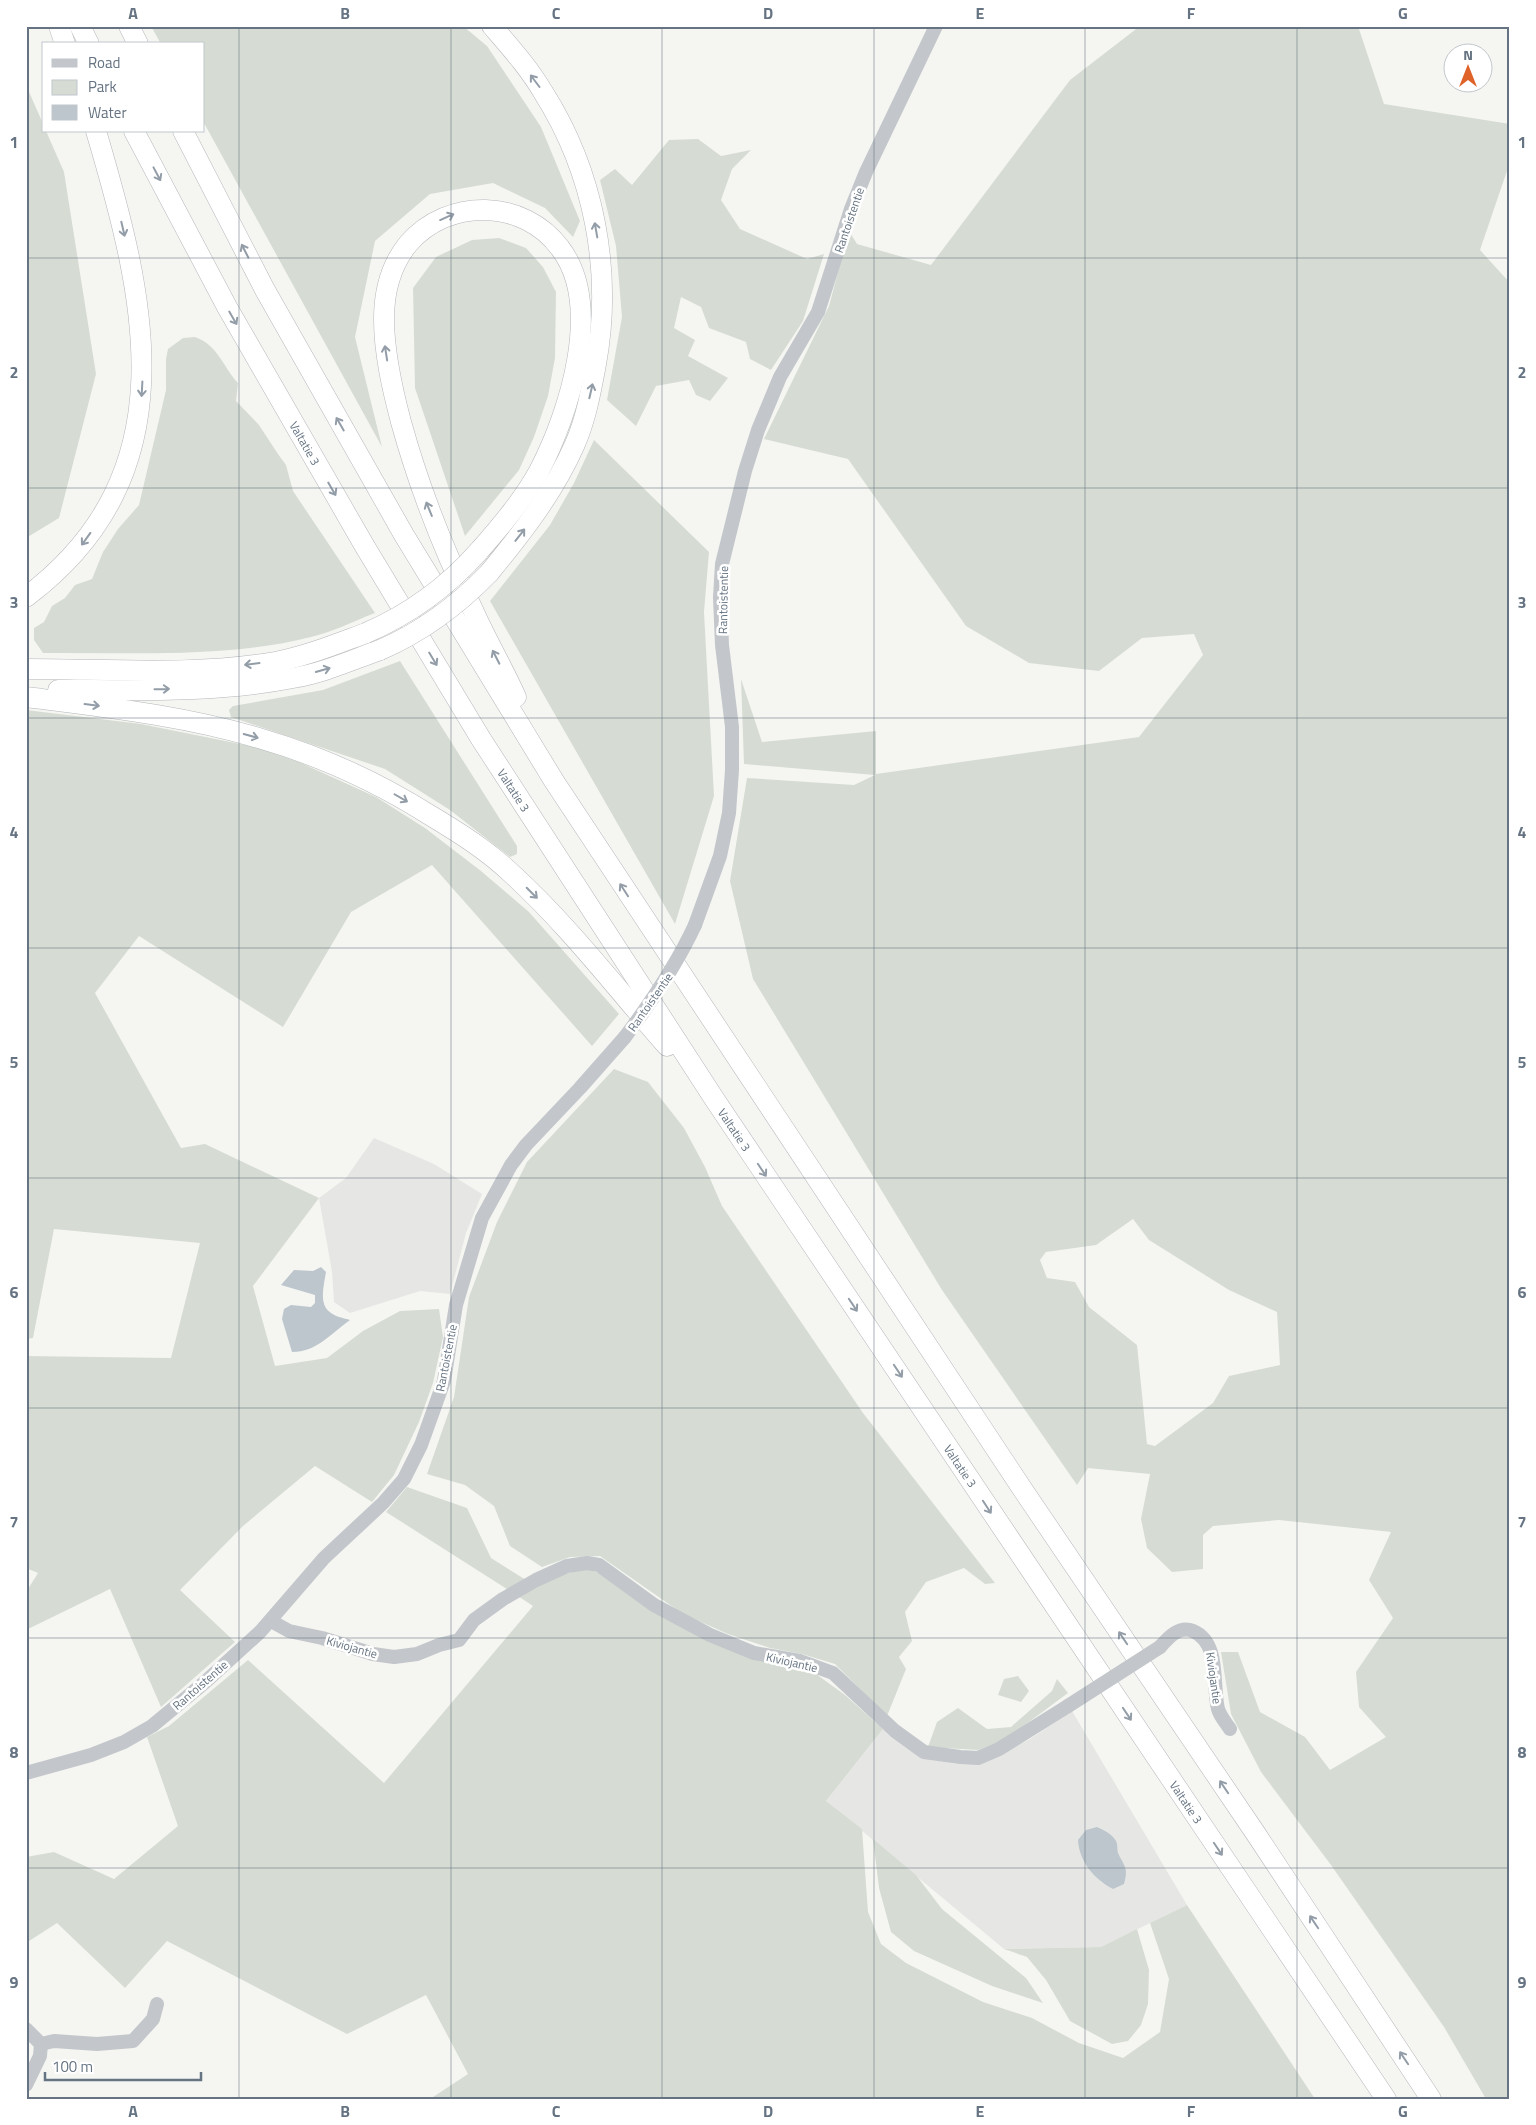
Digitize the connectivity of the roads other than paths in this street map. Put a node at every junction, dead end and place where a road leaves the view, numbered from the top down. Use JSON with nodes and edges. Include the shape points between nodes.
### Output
{"nodes":[{"id":1,"x":59,"y":26,"type":"edge"},
{"id":2,"x":80,"y":26,"type":"edge"},
{"id":3,"x":129,"y":26,"type":"edge"},
{"id":4,"x":492,"y":26,"type":"edge"},
{"id":5,"x":936,"y":26,"type":"edge"},
{"id":6,"x":64,"y":42,"type":"edge"},
{"id":7,"x":88,"y":42,"type":"edge"},
{"id":8,"x":137,"y":42,"type":"edge"},
{"id":9,"x":96,"y":132,"type":"edge"},
{"id":10,"x":135,"y":132,"type":"edge"},
{"id":11,"x":184,"y":132,"type":"edge"},
{"id":12,"x":26,"y":597,"type":"edge"},
{"id":13,"x":26,"y":669,"type":"edge"},
{"id":14,"x":26,"y":690,"type":"edge"},
{"id":15,"x":26,"y":697,"type":"edge"},
{"id":16,"x":554,"y":781,"type":"junction"},
{"id":17,"x":715,"y":1100,"type":"junction"},
{"id":18,"x":271,"y":1620,"type":"junction"},
{"id":19,"x":1230,"y":1730,"type":"dead end"},
{"id":20,"x":26,"y":1773,"type":"edge"},
{"id":21,"x":157,"y":2004,"type":"dead end"},
{"id":22,"x":26,"y":2029,"type":"edge"},
{"id":23,"x":41,"y":2044,"type":"junction"},
{"id":24,"x":26,"y":2085,"type":"edge"},
{"id":25,"x":1386,"y":2099,"type":"edge"},
{"id":26,"x":1431,"y":2099,"type":"edge"}],
"edges":[{"from":1,"to":6,"type":"highway"},
{"from":2,"to":7,"type":"highway"},
{"from":3,"to":8,"type":"highway"},
{"from":14,"to":4,"type":"highway","one_way":true,"bridge":true,"via":[[204,689],[295,678],[401,641],[457,604],[520,536],[542,504],[574,445],[591,392],[602,324],[602,266],[581,167],[543,90]]},
{"from":5,"to":18,"type":"street","name":"Rantoistentie","bridge":true,"via":[[866,172],[818,312],[780,377],[745,471],[722,564],[720,597],[732,726],[729,813],[720,856],[695,925],[660,990],[625,1037],[526,1145],[511,1165],[482,1218],[456,1305],[444,1381],[404,1479],[324,1558]]},
{"from":9,"to":12,"type":"highway","one_way":true,"via":[[116,197],[138,304],[142,352],[140,407],[131,452],[106,509],[76,552]]},
{"from":10,"to":17,"type":"highway","name":"Valtatie 3","one_way":true,"via":[[226,307],[364,545],[481,739]]},
{"from":16,"to":11,"type":"highway","one_way":true,"via":[[380,493],[265,290]]},
{"from":16,"to":13,"type":"highway","one_way":true,"bridge":true,"via":[[473,611],[427,505],[394,399],[385,345],[386,291],[404,251],[423,231],[458,212],[505,212],[542,229],[556,242],[572,269],[580,295],[580,342],[570,387],[539,470],[501,526],[479,551],[444,585],[389,623],[307,654],[248,665],[171,669]]},
{"from":15,"to":17,"type":"highway","one_way":true,"via":[[172,718],[262,739],[292,748],[372,783],[420,809],[466,837],[511,873],[554,916]]},
{"from":26,"to":16,"type":"highway","one_way":true},
{"from":17,"to":25,"type":"highway","name":"Valtatie 3","one_way":true},
{"from":18,"to":19,"type":"street","name":"Kiviojantie","bridge":true,"via":[[289,1631],[372,1654],[394,1657],[416,1654],[459,1640],[474,1620],[536,1580],[567,1566],[599,1565],[654,1605],[710,1635],[754,1653],[800,1661],[833,1673],[894,1730],[924,1752],[978,1758],[999,1749],[1068,1706],[1182,1630],[1195,1632],[1210,1646],[1218,1710]]},
{"from":18,"to":20,"type":"street","name":"Rantoistentie","via":[[204,1683],[140,1734],[91,1755]]},
{"from":21,"to":23,"type":"street","via":[[154,2019],[134,2041],[97,2044],[54,2041]]},
{"from":22,"to":23,"type":"street"},
{"from":23,"to":24,"type":"street","via":[[40,2056]]}]}
